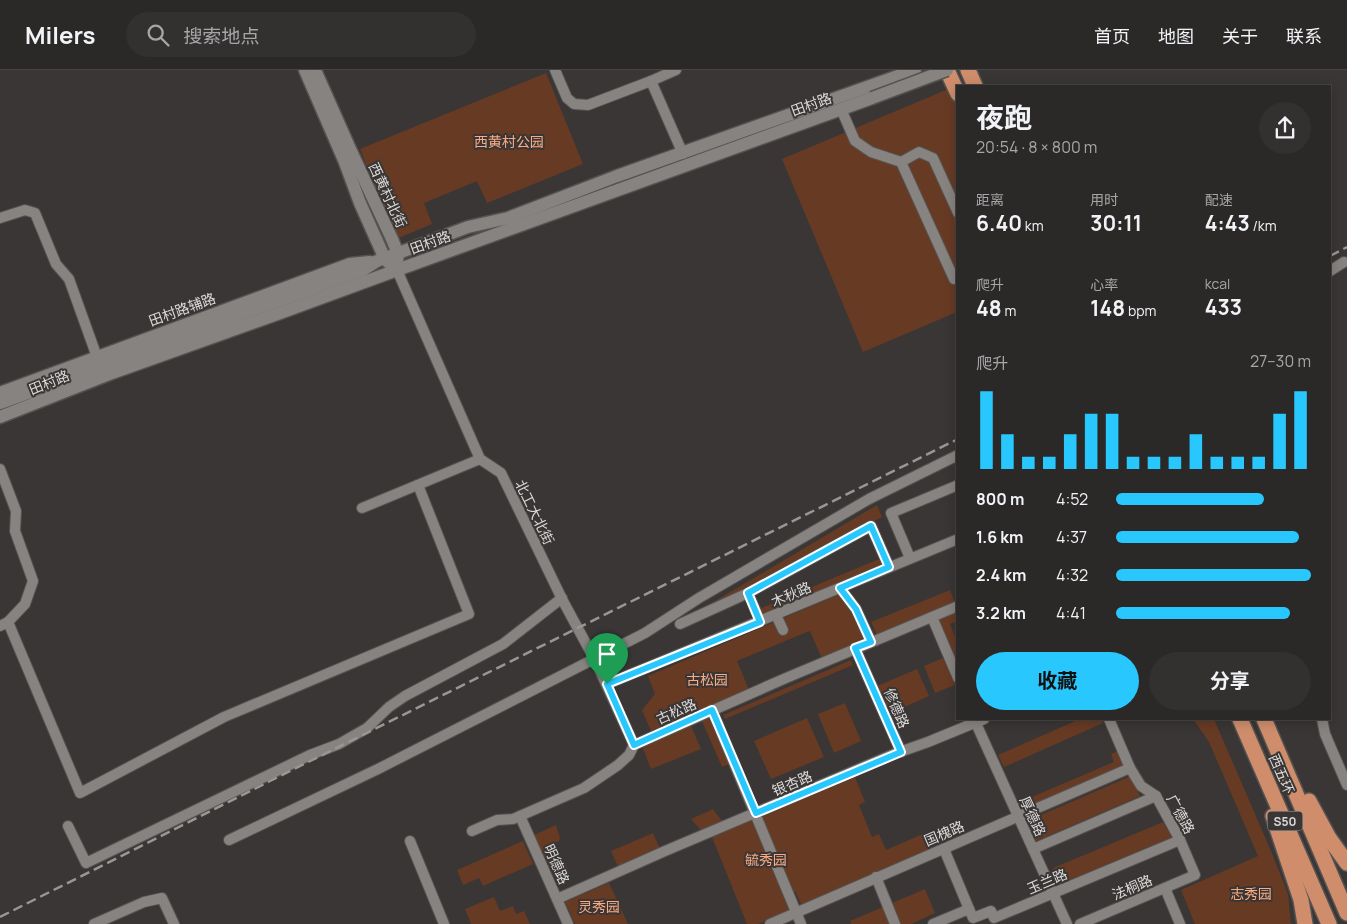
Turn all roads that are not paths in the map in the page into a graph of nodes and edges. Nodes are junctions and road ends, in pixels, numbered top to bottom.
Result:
1 (305, 70) edge
2 (315, 70) edge
3 (555, 70) edge
4 (676, 70) edge
5 (915, 70) edge
6 (947, 70) edge
7 (968, 70) edge
8 (651, 81) junction
9 (975, 85) edge
10 (956, 90) edge
11 (869, 93) junction
12 (841, 109) junction
13 (683, 154) junction
14 (901, 162) junction
15 (956, 209) edge
16 (0, 218) edge
17 (398, 254) junction
18 (381, 260) junction
19 (1344, 262) dead end
20 (397, 270) junction
21 (1331, 270) edge
22 (956, 279) edge
23 (97, 356) junction
24 (57, 377) junction
25 (0, 392) edge
26 (0, 403) edge
27 (0, 417) edge
28 (956, 456) edge
29 (480, 459) junction
30 (0, 469) edge
31 (418, 485) junction
32 (956, 485) edge
33 (362, 508) dead end
34 (956, 540) edge
35 (910, 558) junction
36 (889, 567) junction
37 (840, 588) junction
38 (748, 593) junction
39 (562, 598) junction
40 (956, 607) edge
41 (776, 615) junction
42 (932, 617) junction
43 (760, 622) junction
44 (4, 624) edge
45 (680, 624) dead end
46 (783, 630) dead end
47 (871, 642) junction
48 (855, 648) junction
49 (595, 660) junction
50 (956, 673) edge
51 (607, 684) junction
52 (712, 710) junction
53 (978, 720) edge
54 (1109, 720) edge
55 (1265, 720) edge
56 (1266, 720) edge
57 (1322, 720) edge
58 (1241, 721) edge
59 (634, 745) junction
60 (901, 752) junction
61 (1130, 768) junction
62 (1347, 785) edge
63 (1156, 796) junction
64 (756, 813) junction
65 (520, 816) junction
66 (1019, 816) junction
67 (68, 826) dead end
68 (472, 831) dead end
69 (228, 840) dead end
70 (1180, 840) junction
71 (410, 841) dead end
72 (944, 849) junction
73 (1034, 849) junction
74 (1347, 864) edge
75 (1195, 875) joint
76 (876, 877) junction
77 (1165, 888) junction
78 (1054, 893) junction
79 (557, 898) junction
80 (969, 909) junction
81 (797, 912) junction
82 (1347, 913) edge
83 (100, 923) edge
84 (174, 924) edge
85 (444, 924) edge
86 (568, 924) edge
87 (770, 924) edge
88 (802, 924) edge
89 (896, 924) edge
90 (933, 924) edge
91 (1067, 924) edge
92 (1080, 924) edge
93 (1180, 924) edge
94 (1305, 924) edge
95 (1330, 924) edge

1 - 18 main road, 西黄村北街
2 - 17 main road, 西黄村北街
3 - 8 street
4 - 8 street
5 - 11 main road
6 - 10 highway
6 - 11 main road, bridge
7 - 9 highway
8 - 13 street
11 - 12 main road, 田村路
11 - 13 main road, 田村路
12 - 14 street
12 - 20 main road, 田村路
13 - 17 main road, 田村路
14 - 15 street
14 - 22 street
16 - 23 street
17 - 18 main road, 田村路
17 - 20 main road, 西黄村北街
18 - 20 main road, 西黄村北街
18 - 23 main road, 田村路辅路
18 - 24 main road, 田村路
19 - 21 street
20 - 27 main road, 田村路
20 - 29 street
23 - 24 main road, 田村路辅路
24 - 25 main road, 田村路辅路
24 - 26 main road, 田村路
28 - 49 street
29 - 31 street
29 - 39 street, 北工大北街
30 - 44 street
31 - 33 street
31 - 44 street
32 - 35 street
34 - 35 street, 木秋路
35 - 36 street, 木秋路
36 - 37 street, 木秋路
36 - 38 street
37 - 41 street, 木秋路
37 - 47 street
38 - 43 street
38 - 45 street
39 - 49 street, 北工大北街
39 - 67 street
40 - 42 street, 古松路
41 - 43 street, 木秋路
41 - 46 street
42 - 47 street, 古松路
42 - 50 street
43 - 51 street, 木秋路
47 - 48 street, 古松路
48 - 52 street, 古松路
48 - 60 street, 修德路
49 - 51 street, 北工大北街
49 - 69 street
51 - 59 street, 北工大北街
52 - 59 street, 古松路
52 - 64 street
53 - 60 street, 银杏路
53 - 66 street, 厚德路
54 - 61 street, 广德路
55 - 82 highway, 西五环 / S50
56 - 74 highway
57 - 62 street
58 - 94 highway
58 - 95 highway, 西五环 / S50
59 - 65 street, 古松路
60 - 64 street, 银杏路
61 - 63 street, 广德路
61 - 66 street, 国槐路
63 - 70 street, 广德路
63 - 73 street
64 - 79 street, 银杏路
64 - 81 street
65 - 68 street, 古松路
65 - 79 street, 明德路
66 - 72 street, 国槐路
66 - 73 street, 厚德路
70 - 75 street, 广德路
70 - 78 street, 玉兰路
71 - 85 street
72 - 76 street, 国槐路
72 - 80 street
73 - 78 street, 厚德路
75 - 77 street, 法桐路
76 - 81 street, 国槐路
76 - 89 street
77 - 92 street, 法桐路
77 - 93 street
78 - 80 street, 玉兰路
78 - 91 street, 厚德路
79 - 86 street, 明德路
80 - 90 street
81 - 87 street, 国槐路
81 - 88 street
83 - 84 street

